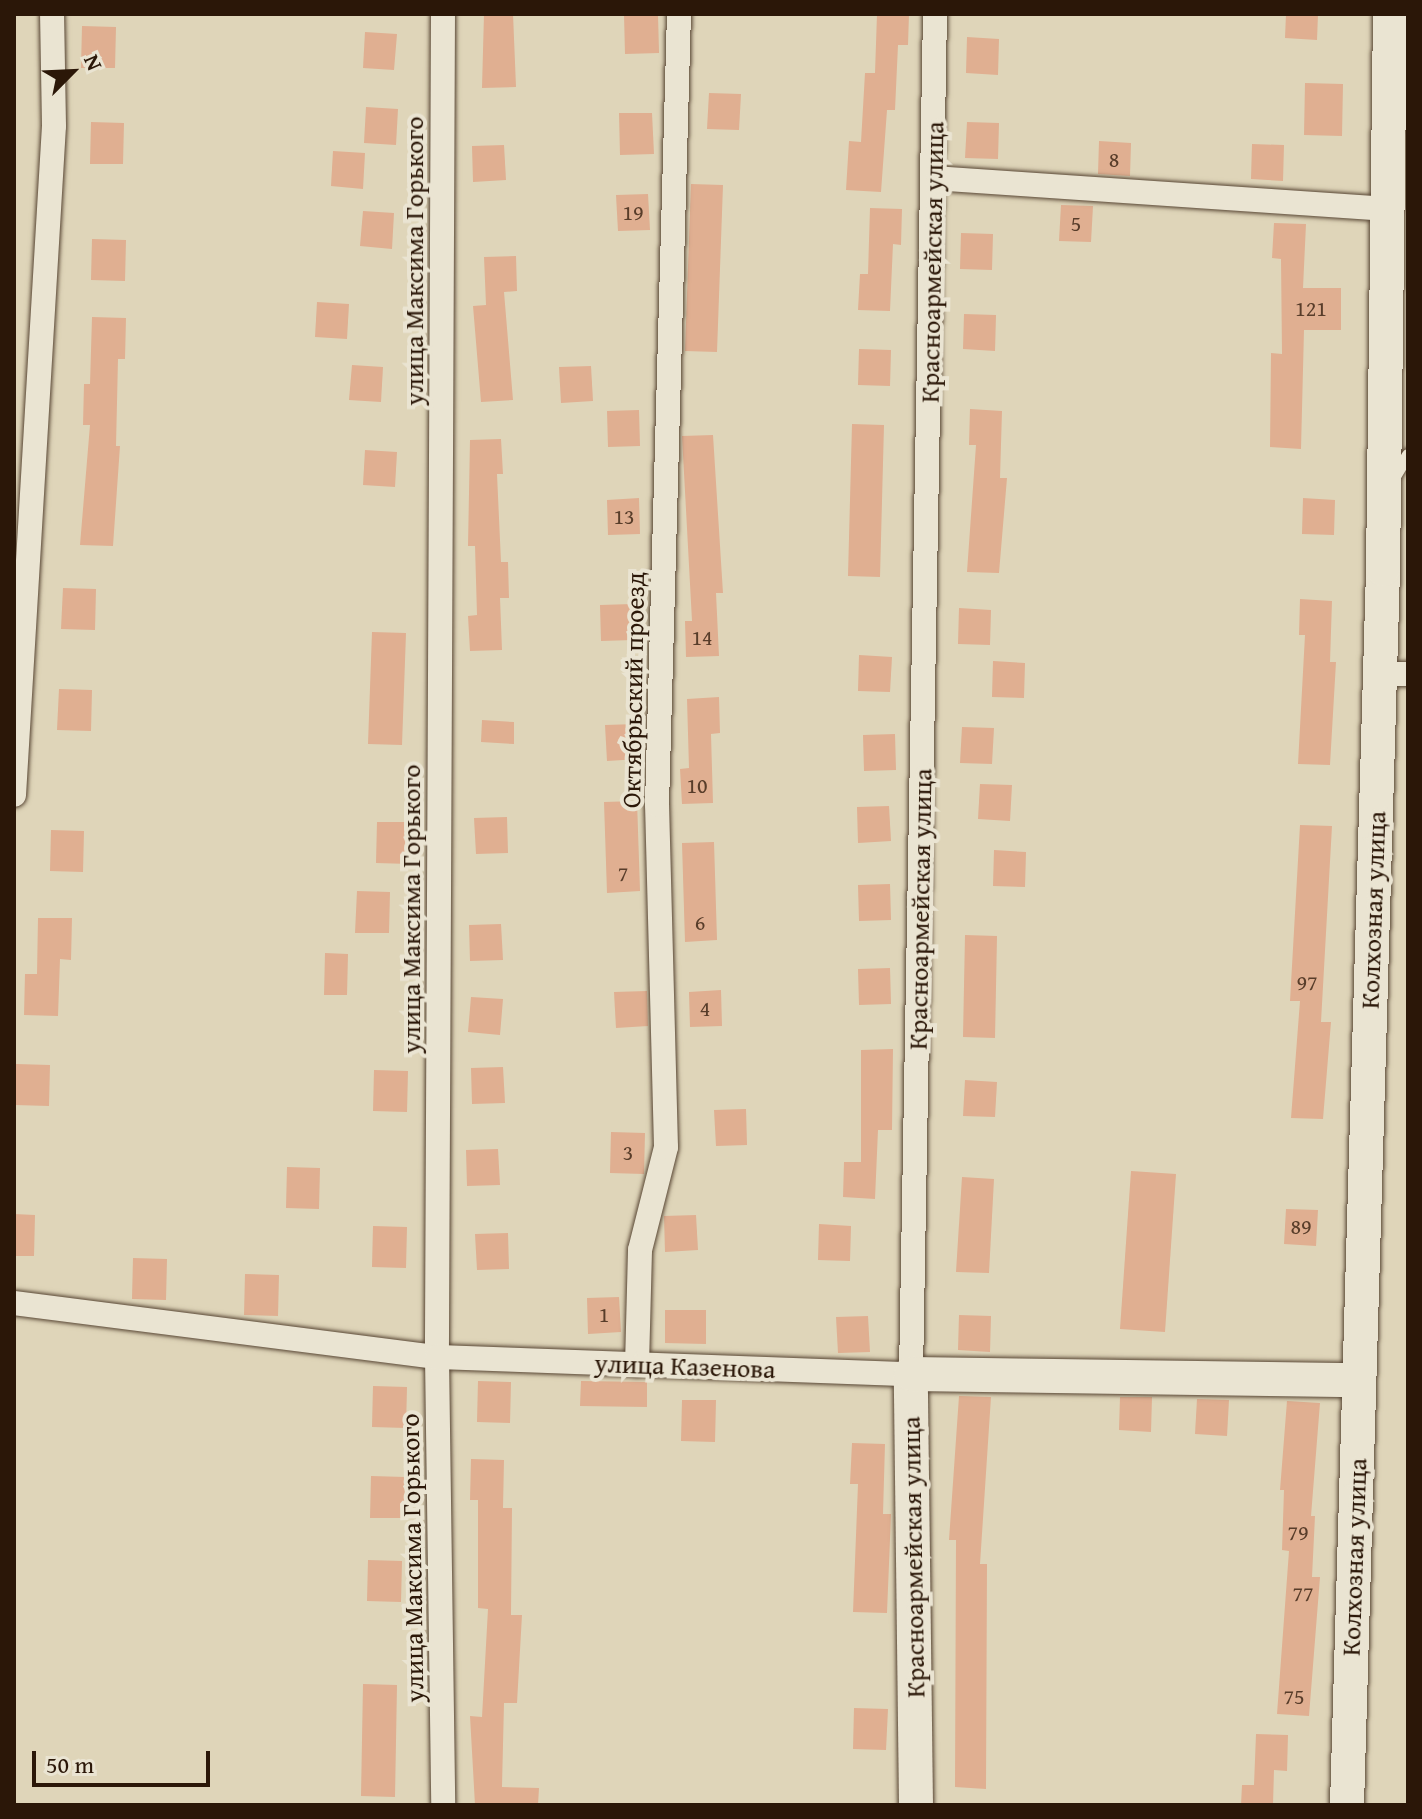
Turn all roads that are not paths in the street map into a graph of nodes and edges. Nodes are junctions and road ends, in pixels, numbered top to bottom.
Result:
1 (52, 14) edge
2 (443, 14) edge
3 (679, 14) edge
4 (935, 14) edge
5 (1390, 14) edge
6 (934, 178) junction
7 (1387, 209) junction
8 (1408, 455) edge
9 (1384, 493) junction
10 (1394, 674) edge
11 (14, 795) edge
12 (14, 1303) edge
13 (437, 1357) junction
14 (637, 1365) junction
15 (911, 1374) junction
16 (1359, 1380) junction
17 (443, 1805) edge
18 (916, 1805) edge
19 (1347, 1805) edge

1 - 11 street
2 - 13 street, улица Максима Горького
3 - 14 street, Октябрьский проезд
4 - 6 street, Красноармейская улица
5 - 7 street, Колхозная улица
6 - 7 street
6 - 15 street, Красноармейская улица
7 - 9 street, Колхозная улица
8 - 9 lane
9 - 10 street, Колхозная улица
10 - 16 street, Колхозная улица
12 - 13 street, улица Казенова
13 - 14 street, улица Казенова
13 - 17 street, улица Максима Горького
14 - 15 street, улица Казенова
15 - 16 street, улица Казенова
15 - 18 street, Красноармейская улица
16 - 19 street, Колхозная улица

